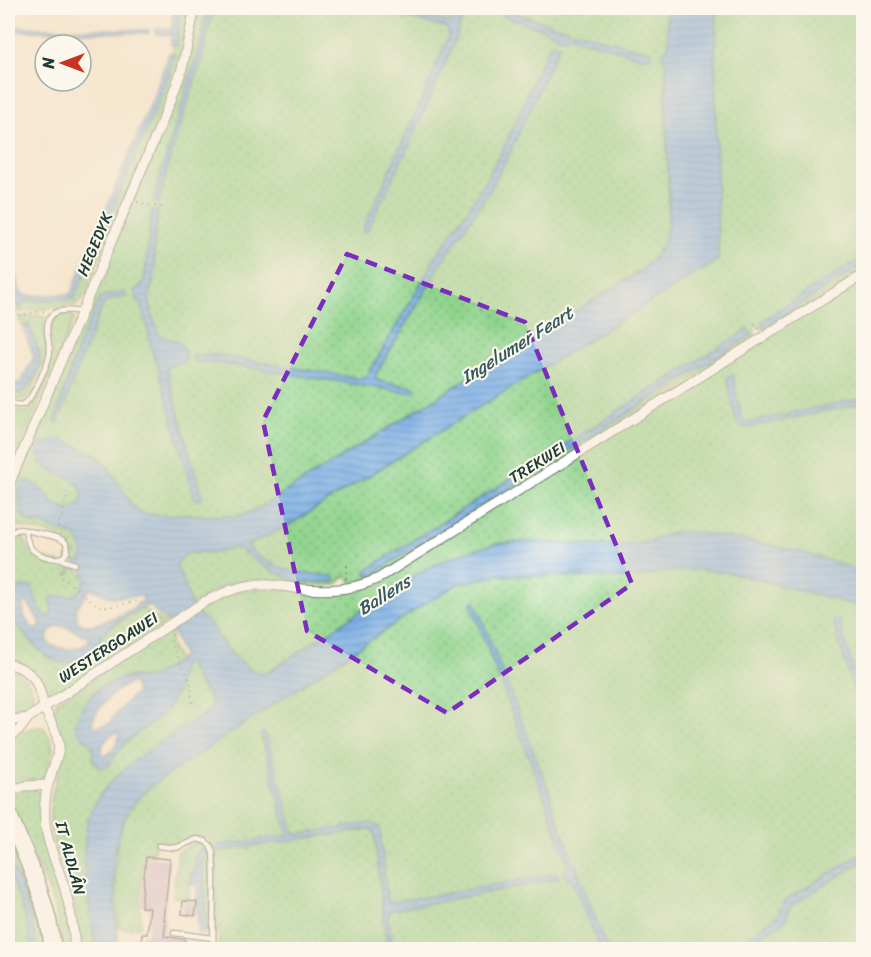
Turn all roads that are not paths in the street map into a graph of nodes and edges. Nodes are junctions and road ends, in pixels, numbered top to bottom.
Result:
1 (195, 8) edge
2 (864, 274) edge
3 (82, 312) junction
4 (8, 402) edge
5 (8, 487) edge
6 (24, 530) junction
7 (8, 536) edge
8 (60, 558) junction
9 (75, 564) dead end
10 (204, 603) joint
11 (8, 663) edge
12 (44, 707) junction
13 (28, 718) junction
14 (8, 724) edge
15 (8, 738) edge
16 (48, 785) junction
17 (8, 791) edge
18 (8, 813) edge
19 (159, 846) dead end
20 (174, 933) dead end
21 (213, 938) junction
22 (53, 950) edge
23 (75, 950) edge
24 (213, 950) edge

1 - 3 street, HEGEDYK
2 - 10 street, TREKWEI
3 - 4 lane
3 - 5 street, HEGEDYK
6 - 7 lane
6 - 8 lane
6 - 8 lane
8 - 9 lane
10 - 12 street, WESTERGOAWEI, bridge
11 - 12 street
12 - 13 street, WESTERGOAWEI
12 - 16 street, IT ALDLÂN
13 - 14 street, WESTERGOAWEI
13 - 15 street, WESTERGOAWEI
16 - 17 street
16 - 23 street, IT ALDLÂN
18 - 22 highway
19 - 21 lane
20 - 21 lane
21 - 24 lane

